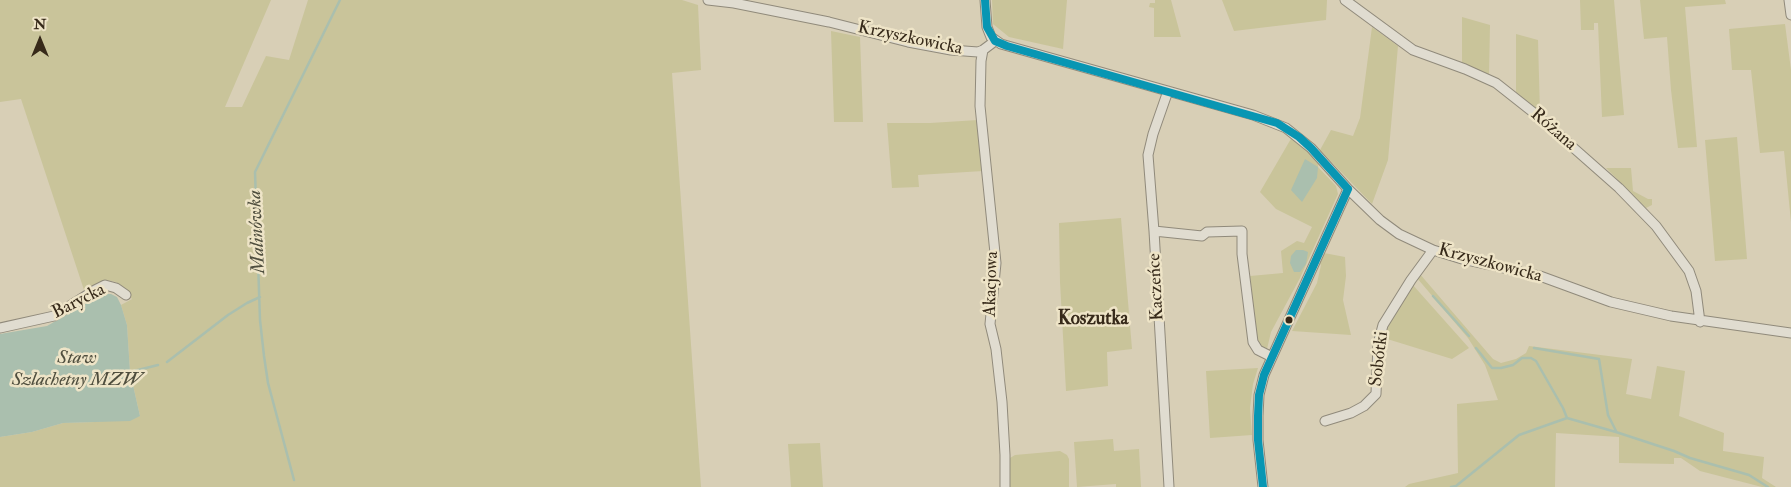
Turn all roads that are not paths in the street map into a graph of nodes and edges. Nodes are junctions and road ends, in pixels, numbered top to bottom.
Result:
1 (708, 0) edge
2 (985, 0) edge
3 (1345, 0) edge
4 (1789, 0) edge
5 (1791, 15) edge
6 (995, 41) junction
7 (983, 50) junction
8 (1168, 91) junction
9 (1348, 189) junction
10 (1154, 231) junction
11 (1433, 250) junction
12 (126, 295) dead end
13 (1700, 322) junction
14 (0, 328) edge
15 (1791, 334) edge
16 (1272, 358) junction
17 (1325, 420) dead end
18 (1005, 487) edge
19 (1169, 487) edge
20 (1262, 487) edge

1 - 7 street, Krzyszkowicka
2 - 6 street
3 - 13 street, Różana
4 - 5 street
6 - 7 street, Krzyszkowicka
6 - 8 street, Krzyszkowicka
7 - 18 street, Akacjowa
8 - 9 street, Krzyszkowicka
8 - 10 street, Kaczeńce
9 - 11 street, Krzyszkowicka
9 - 16 street
10 - 16 street
10 - 19 street, Kaczeńce
11 - 13 street, Krzyszkowicka
11 - 17 street, Sobótki
12 - 14 street, Barycka
13 - 15 street, Krzyszkowicka
16 - 20 street

